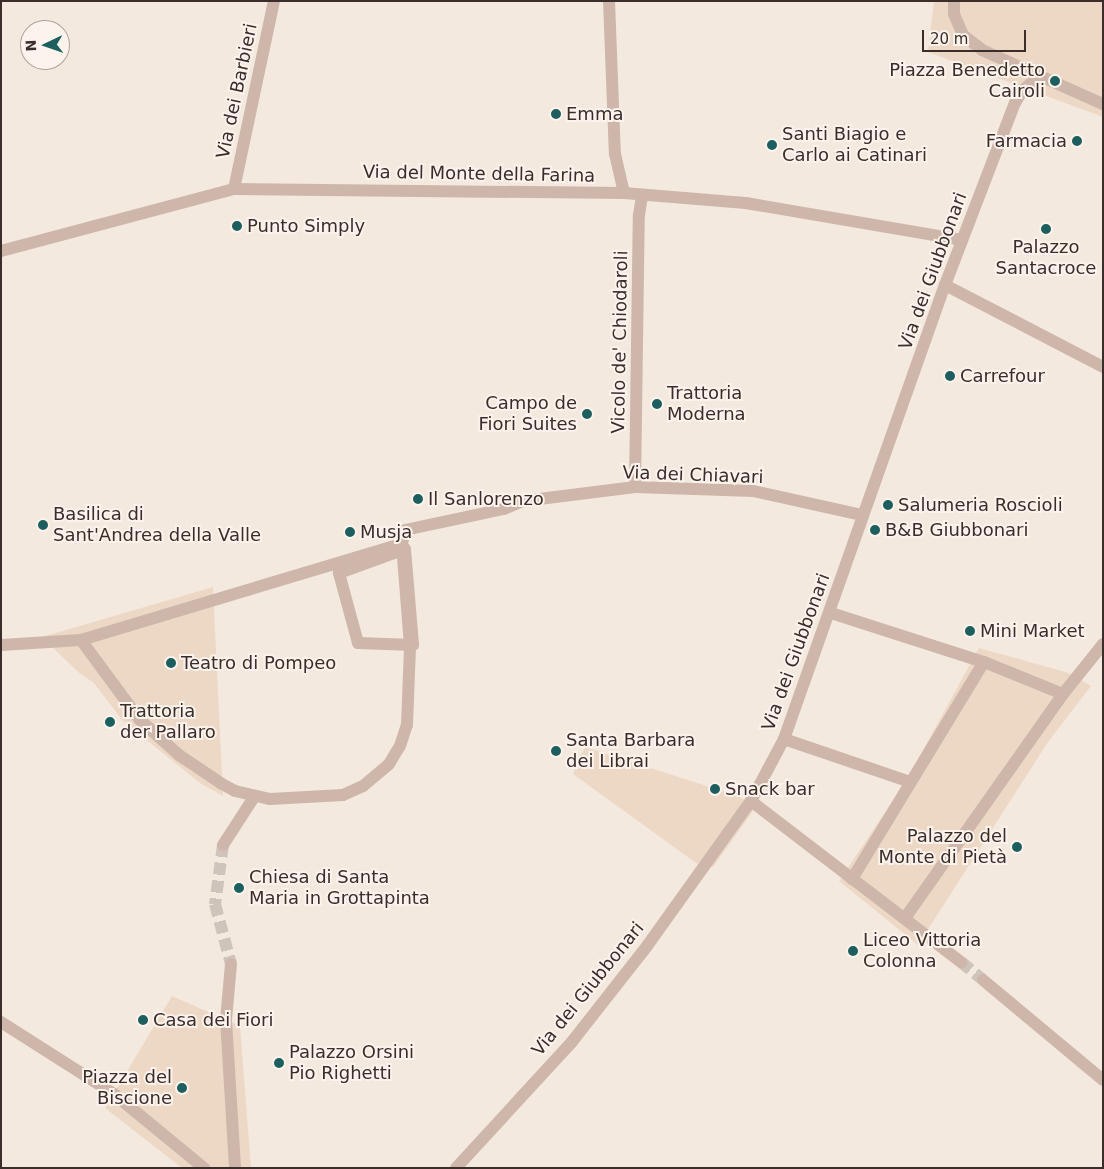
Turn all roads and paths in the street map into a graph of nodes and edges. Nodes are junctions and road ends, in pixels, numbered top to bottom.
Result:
1 (274, 1) edge
2 (609, 1) edge
3 (954, 1) edge
4 (1039, 76) junction
5 (1103, 104) edge
6 (234, 189) junction
7 (624, 193) junction
8 (642, 197) junction
9 (962, 240) junction
10 (1, 251) edge
11 (945, 286) junction
12 (1103, 367) edge
13 (634, 487) junction
14 (862, 515) junction
15 (402, 547) junction
16 (831, 613) junction
17 (81, 640) junction
18 (1103, 644) edge
19 (1, 645) edge
20 (410, 646) junction
21 (984, 662) junction
22 (1062, 694) junction
23 (784, 739) junction
24 (910, 782) junction
25 (254, 797) junction
26 (751, 801) junction
27 (223, 845) tunnel mouth
28 (852, 878) junction
29 (905, 918) junction
30 (961, 962) tunnel mouth
31 (231, 964) tunnel mouth
32 (983, 980) tunnel mouth
33 (5, 1025) edge
34 (1103, 1080) edge
35 (204, 1168) edge
36 (235, 1168) edge
37 (456, 1168) edge

1 - 6 street, Via dei Barbieri
2 - 7 street
3 - 4 street
4 - 5 street
4 - 9 street, Via dei Giubbonari
6 - 7 street, Via del Monte della Farina
6 - 10 street, Via del Monte della Farina
7 - 8 street, Via del Monte della Farina
8 - 9 street, Via del Monte della Farina
8 - 13 street, Vicolo de' Chiodaroli
9 - 11 street, Via dei Giubbonari
11 - 12 street
11 - 14 street, Via dei Giubbonari
13 - 14 street, Via dei Chiavari
13 - 15 street, Via dei Chiavari
14 - 16 street, Via dei Giubbonari
15 - 17 street
15 - 20 street
15 - 20 street
16 - 21 street
16 - 23 street, Via dei Giubbonari
17 - 19 street
17 - 25 street
18 - 22 street
20 - 25 street
21 - 22 street
21 - 24 street
22 - 29 street
23 - 24 street
23 - 26 street, Via dei Giubbonari
24 - 28 street
25 - 27 street
26 - 28 street
26 - 37 street, Via dei Giubbonari
28 - 29 street
29 - 30 street
31 - 36 street
32 - 34 street
33 - 35 street

